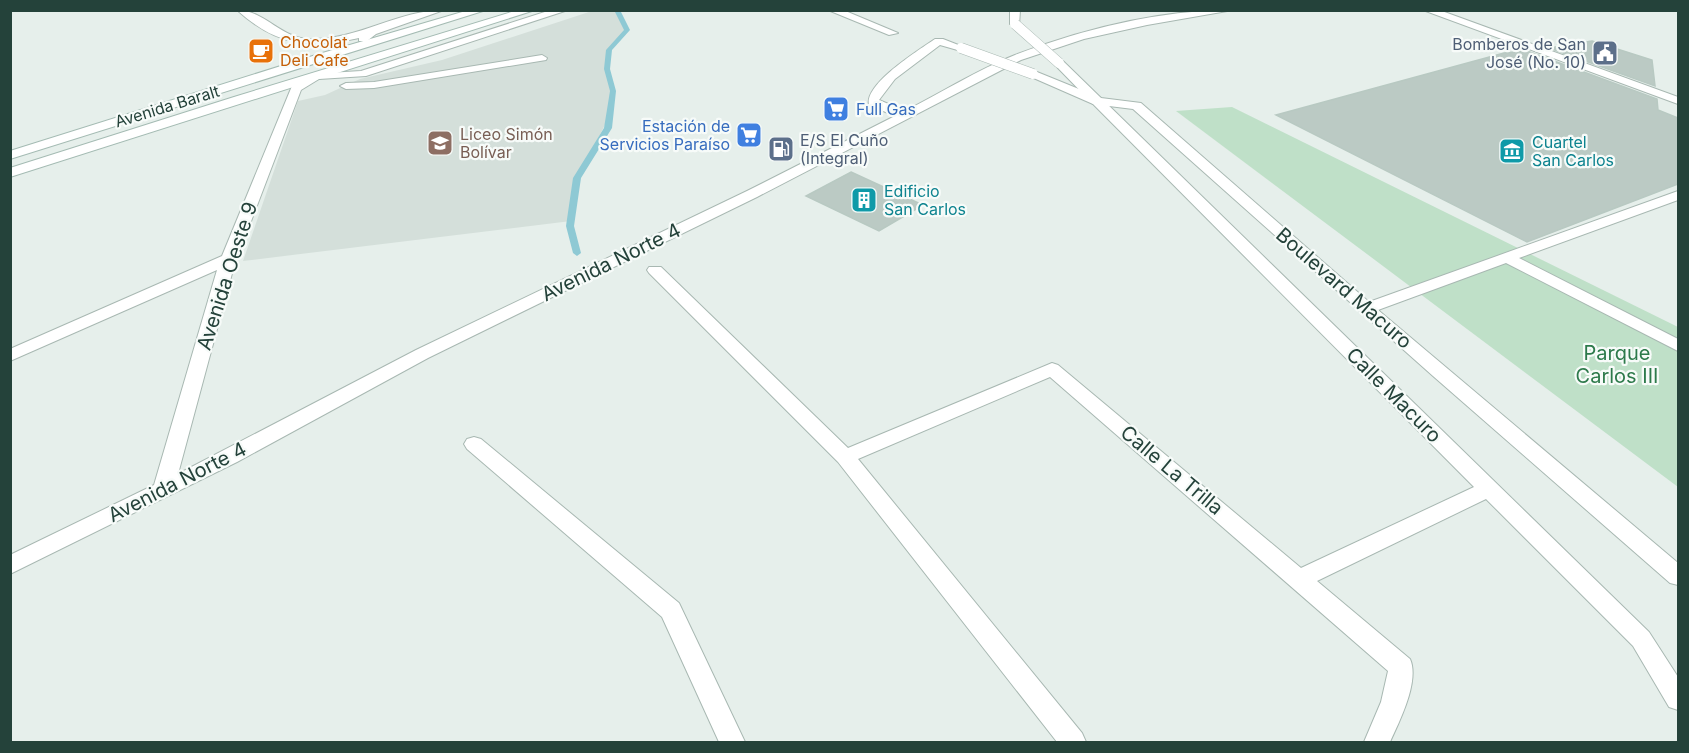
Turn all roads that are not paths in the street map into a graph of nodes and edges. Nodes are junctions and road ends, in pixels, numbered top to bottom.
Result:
1 (242, 10) edge
2 (530, 10) edge
3 (563, 10) edge
4 (833, 10) edge
5 (1015, 10) edge
6 (1228, 10) edge
7 (1428, 10) edge
8 (433, 11) edge
9 (477, 12) edge
10 (372, 32) junction
11 (478, 33) junction
12 (893, 33) dead end
13 (323, 56) junction
14 (542, 58) dead end
15 (316, 76) junction
16 (296, 88) junction
17 (1097, 101) junction
18 (1678, 101) edge
19 (907, 116) junction
20 (10, 155) edge
21 (10, 172) edge
22 (1678, 195) edge
23 (1506, 257) junction
24 (228, 259) junction
25 (655, 270) dead end
26 (1367, 308) junction
27 (1678, 346) edge
28 (10, 356) edge
29 (474, 444) dead end
30 (845, 457) junction
31 (1489, 489) junction
32 (163, 490) junction
33 (10, 565) edge
34 (1678, 576) edge
35 (1300, 579) junction
36 (1678, 699) edge
37 (732, 742) edge
38 (1073, 742) edge
39 (1377, 742) edge

1 - 10 street
2 - 11 street, Avenida Baralt
3 - 11 street, Avenida Baralt
4 - 12 street
5 - 17 street, bridge
6 - 19 street, Avenida Norte 4
7 - 18 street
8 - 10 street, Avenida Baralt
9 - 13 street, Avenida Baralt
10 - 13 street, Avenida Baralt
11 - 15 street, Avenida Baralt
13 - 20 street, Avenida Baralt
14 - 16 street
15 - 16 street
15 - 21 street, Avenida Baralt
16 - 24 street, Avenida Oeste 9
17 - 19 street, bridge
17 - 26 street, Boulevard Macuro
17 - 31 street, Calle Macuro
19 - 32 street, Avenida Norte 4
22 - 23 street
23 - 26 street
23 - 27 street
24 - 28 street
24 - 32 street, Avenida Oeste 9
25 - 30 street
26 - 34 street, Boulevard Macuro
29 - 37 street
30 - 35 street, Calle La Trilla
30 - 38 street
31 - 35 street
31 - 36 street, Calle Macuro
32 - 33 street, Avenida Norte 4
35 - 39 street, Calle La Trilla

